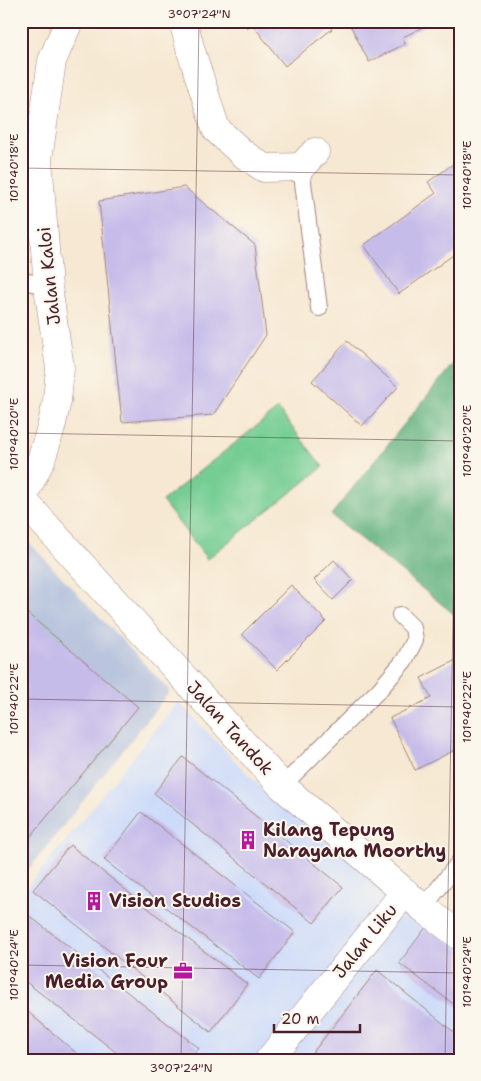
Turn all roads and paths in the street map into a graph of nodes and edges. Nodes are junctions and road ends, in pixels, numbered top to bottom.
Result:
1 (69, 21) edge
2 (183, 21) edge
3 (308, 159) joint
4 (21, 280) edge
5 (48, 286) junction
6 (319, 308) dead end
7 (22, 498) edge
8 (400, 614) dead end
9 (282, 786) junction
10 (460, 861) edge
11 (414, 900) junction
12 (460, 936) edge
13 (268, 1060) edge

1 - 5 street, Jalan Kaloi
2 - 3 street
3 - 6 lane
4 - 5 lane
5 - 7 street, Jalan Kaloi
7 - 9 street, Jalan Tandok
8 - 9 lane
9 - 11 street, Jalan Tandok
10 - 11 lane
11 - 12 street, Jalan Tandok
11 - 13 street, Jalan Liku

